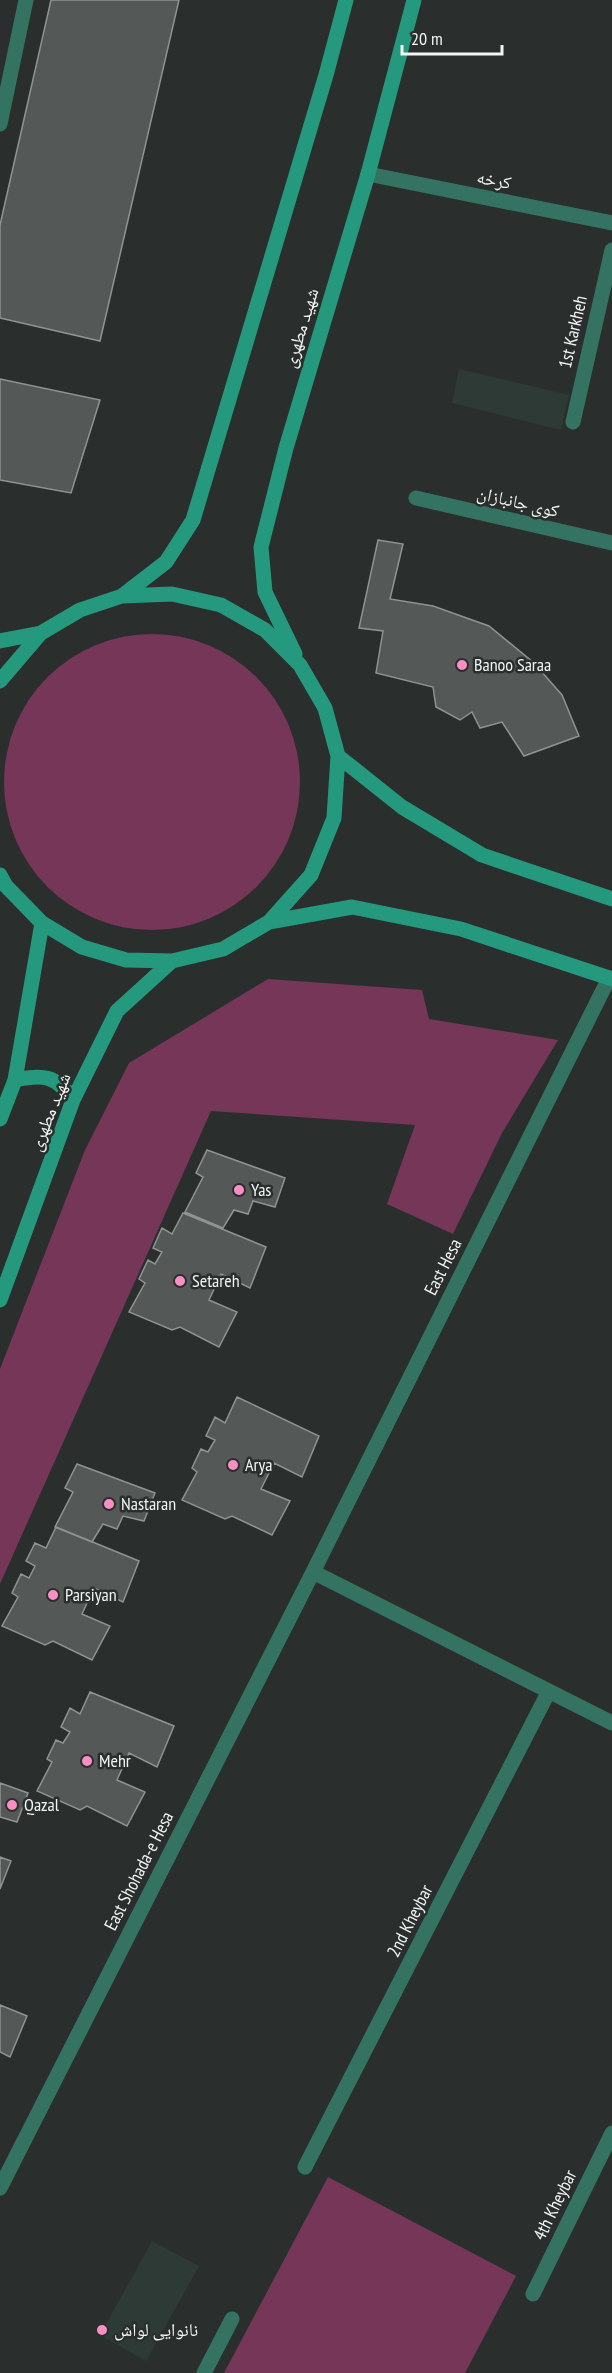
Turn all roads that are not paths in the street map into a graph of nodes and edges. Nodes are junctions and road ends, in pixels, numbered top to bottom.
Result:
1 (26, 0) edge
2 (346, 0) edge
3 (414, 0) edge
4 (0, 124) edge
5 (368, 174) junction
6 (612, 223) edge
7 (612, 250) edge
8 (573, 422) dead end
9 (416, 498) dead end
10 (612, 543) edge
11 (122, 596) junction
12 (41, 633) junction
13 (0, 641) edge
14 (300, 665) junction
15 (0, 681) edge
16 (338, 756) junction
17 (0, 875) edge
18 (611, 899) edge
19 (269, 922) junction
20 (42, 923) junction
21 (172, 961) junction
22 (611, 980) edge
23 (15, 1080) junction
24 (73, 1100) junction
25 (0, 1119) edge
26 (0, 1300) edge
27 (313, 1572) junction
28 (548, 1693) junction
29 (612, 1723) edge
30 (612, 2133) edge
31 (305, 2167) dead end
32 (0, 2188) edge
33 (533, 2294) dead end
34 (232, 2319) dead end
35 (204, 2373) edge

1 - 4 street
2 - 11 main road
3 - 5 main road, شهید مطهری
5 - 6 street, کرخه
5 - 14 main road, شهید مطهری
7 - 8 street, 1st Karkheh
9 - 10 street, کوی جانبازان
11 - 12 main road
11 - 14 main road
12 - 13 main road
12 - 15 main road
14 - 16 main road
16 - 18 main road
16 - 19 main road
17 - 20 main road
19 - 21 main road
19 - 22 main road
20 - 21 main road
20 - 23 main road
21 - 24 main road, شهید مطهری
22 - 27 street, East Hesa
23 - 24 main road
23 - 25 main road
24 - 26 main road, شهید مطهری
27 - 28 street
27 - 32 street, East Shohada-e Hesa
28 - 29 street
28 - 31 street, 2nd Kheybar
30 - 33 street, 4th Kheybar
34 - 35 street

